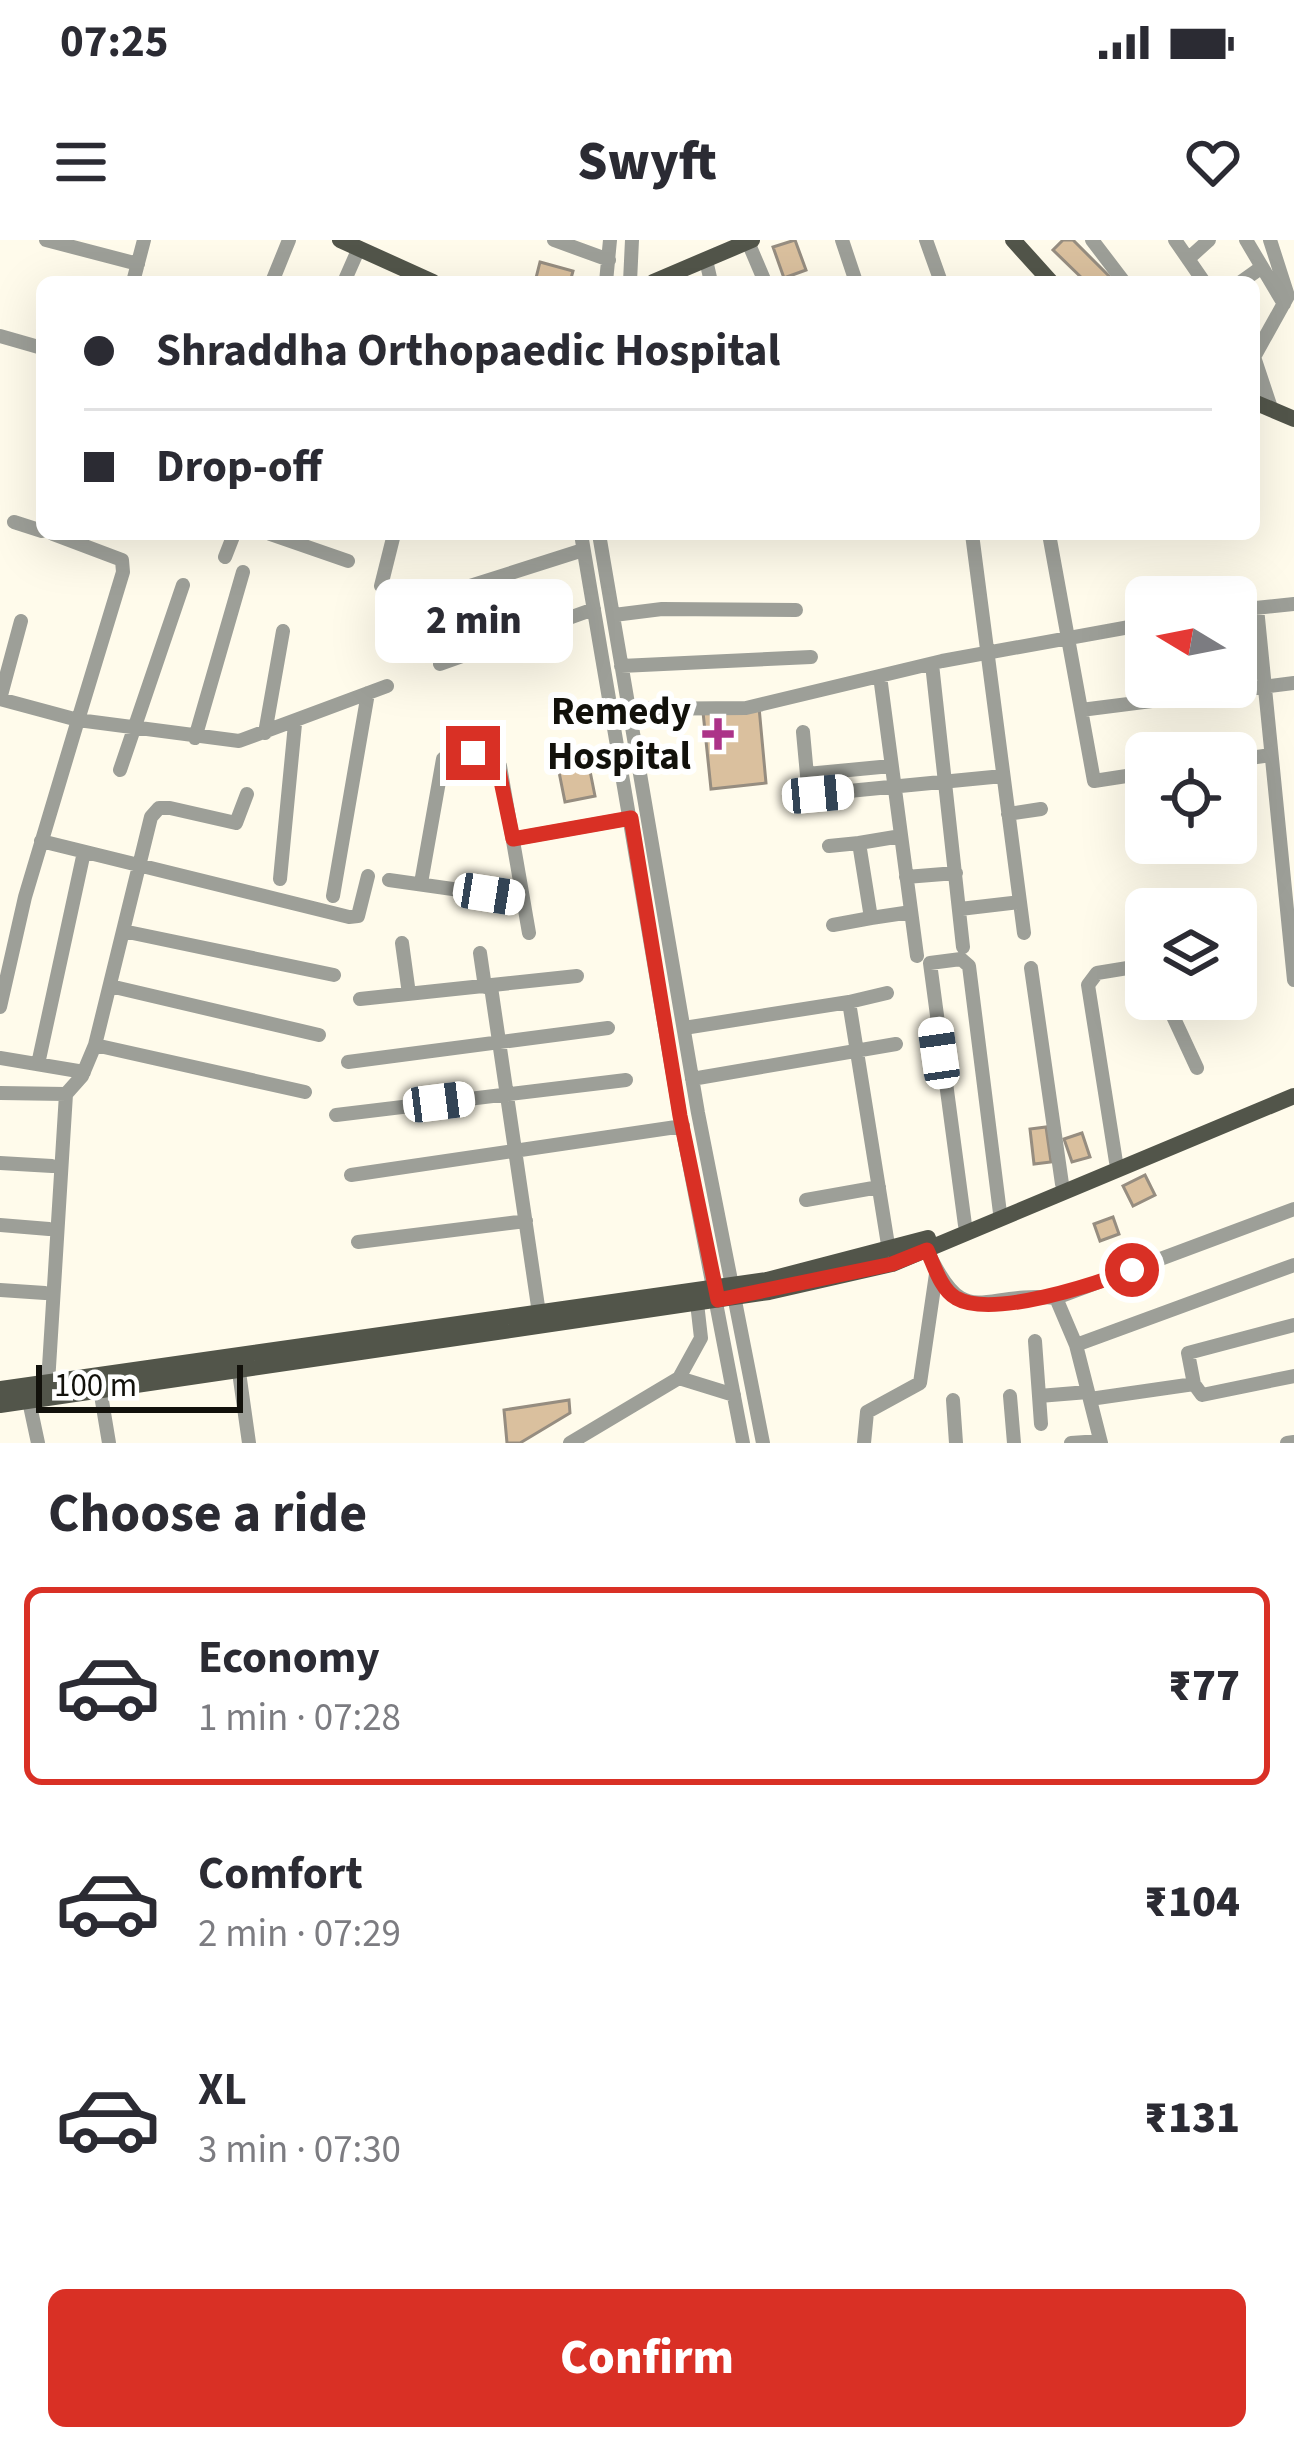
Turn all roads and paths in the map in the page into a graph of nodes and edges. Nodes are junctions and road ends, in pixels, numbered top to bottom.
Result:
1 (46, 240) edge
2 (144, 240) edge
3 (290, 240) edge
4 (340, 240) edge
5 (554, 240) edge
6 (610, 240) edge
7 (632, 240) edge
8 (842, 240) edge
9 (926, 240) edge
10 (1012, 240) edge
11 (1092, 240) edge
12 (1175, 240) edge
13 (1209, 240) edge
14 (1246, 240) edge
15 (1270, 240) edge
16 (750, 241) edge
17 (358, 248) junction
18 (1188, 259) junction
19 (609, 260) junction
20 (706, 260) junction
21 (138, 264) junction
22 (1262, 267) junction
23 (135, 276) edge
24 (275, 276) edge
25 (346, 276) edge
26 (407, 276) edge
27 (608, 276) edge
28 (630, 276) edge
29 (667, 276) edge
30 (710, 276) edge
31 (763, 276) edge
32 (854, 276) edge
33 (938, 276) edge
34 (1045, 276) edge
35 (1119, 276) edge
36 (1200, 276) edge
37 (1249, 276) edge
38 (1284, 311) edge
39 (0, 336) edge
40 (36, 346) edge
41 (1260, 348) edge
42 (1260, 369) edge
43 (1279, 409) edge
44 (14, 522) dead end
45 (36, 529) edge
46 (77, 540) edge
47 (232, 540) edge
48 (285, 540) edge
49 (314, 540) edge
50 (392, 540) edge
51 (600, 540) edge
52 (973, 540) edge
53 (1050, 540) edge
54 (582, 542) edge
55 (310, 550) junction
56 (225, 557) dead end
57 (348, 561) dead end
58 (243, 572) dead end
59 (183, 585) dead end
60 (381, 586) dead end
61 (429, 599) dead end
62 (1294, 604) edge
63 (594, 608) junction
64 (1257, 608) joint
65 (796, 610) dead end
66 (614, 615) junction
67 (21, 621) dead end
68 (1125, 628) edge
69 (283, 631) dead end
70 (1064, 639) junction
71 (987, 653) junction
72 (811, 657) dead end
73 (440, 664) dead end
74 (932, 664) junction
75 (621, 666) junction
76 (880, 676) junction
77 (1294, 683) edge
78 (387, 686) dead end
79 (1264, 686) junction
80 (368, 693) junction
81 (0, 699) edge
82 (631, 708) junction
83 (1081, 710) junction
84 (613, 711) junction
85 (78, 720) junction
86 (295, 724) junction
87 (136, 728) junction
88 (803, 732) dead end
89 (265, 733) junction
90 (195, 738) junction
91 (1271, 755) junction
92 (1257, 757) edge
93 (891, 766) junction
94 (121, 770) dead end
95 (807, 775) junction
96 (1003, 776) junction
97 (1125, 776) edge
98 (946, 783) junction
99 (1294, 783) edge
100 (1274, 785) junction
101 (894, 788) junction
102 (247, 794) dead end
103 (1041, 808) dead end
104 (1008, 814) junction
105 (631, 818) junction
106 (901, 836) junction
107 (513, 839) junction
108 (41, 841) junction
109 (859, 843) junction
110 (829, 846) dead end
111 (84, 853) junction
112 (139, 867) junction
113 (956, 873) junction
114 (368, 876) dead end
115 (907, 877) junction
116 (280, 879) dead end
117 (389, 880) dead end
118 (421, 884) junction
119 (333, 896) dead end
120 (523, 899) junction
121 (1019, 902) junction
122 (960, 909) junction
123 (911, 912) junction
124 (871, 918) junction
125 (832, 926) dead end
126 (123, 931) junction
127 (529, 933) dead end
128 (1024, 933) dead end
129 (402, 943) dead end
130 (963, 947) dead end
131 (480, 953) dead end
132 (917, 956) dead end
133 (1031, 968) dead end
134 (1125, 969) edge
135 (334, 975) dead end
136 (578, 976) dead end
137 (1294, 980) edge
138 (110, 986) junction
139 (488, 987) junction
140 (887, 993) dead end
141 (409, 994) junction
142 (361, 999) dead end
143 (849, 1002) junction
144 (0, 1007) edge
145 (1175, 1020) edge
146 (608, 1028) dead end
147 (684, 1028) junction
148 (319, 1035) dead end
149 (500, 1043) junction
150 (896, 1044) dead end
151 (95, 1045) junction
152 (857, 1052) junction
153 (0, 1058) edge
154 (348, 1062) dead end
155 (38, 1064) junction
156 (1197, 1068) dead end
157 (84, 1072) junction
158 (692, 1079) junction
159 (626, 1080) dead end
160 (0, 1093) edge
161 (305, 1093) dead end
162 (1294, 1093) edge
163 (66, 1094) junction
164 (507, 1094) junction
165 (336, 1115) dead end
166 (682, 1126) junction
167 (515, 1151) junction
168 (1116, 1162) junction
169 (0, 1163) edge
170 (52, 1166) dead end
171 (351, 1175) dead end
172 (1062, 1184) junction
173 (879, 1187) junction
174 (806, 1200) dead end
175 (1294, 1209) edge
176 (1000, 1214) junction
177 (526, 1221) junction
178 (0, 1225) edge
179 (964, 1225) junction
180 (49, 1229) dead end
181 (358, 1242) dead end
182 (924, 1245) junction
183 (889, 1251) junction
184 (1294, 1265) edge
185 (936, 1270) junction
186 (0, 1290) edge
187 (725, 1292) junction
188 (45, 1293) dead end
189 (1056, 1298) junction
190 (697, 1303) junction
191 (540, 1320) junction
192 (1294, 1325) edge
193 (1035, 1341) dead end
194 (1076, 1345) junction
195 (237, 1363) junction
196 (1294, 1376) edge
197 (679, 1378) junction
198 (48, 1383) junction
199 (1194, 1384) junction
200 (100, 1389) junction
201 (0, 1390) edge
202 (734, 1395) junction
203 (1089, 1395) junction
204 (1010, 1396) dead end
205 (1040, 1396) junction
206 (29, 1400) junction
207 (953, 1400) dead end
208 (0, 1405) edge
209 (1041, 1424) dead end
210 (1101, 1442) edge
211 (38, 1443) edge
212 (109, 1443) edge
213 (250, 1443) edge
214 (570, 1443) edge
215 (743, 1443) edge
216 (763, 1443) edge
217 (864, 1443) edge
218 (956, 1443) edge
219 (1014, 1443) edge
220 (1071, 1443) edge

1 - 21 street
2 - 21 street
3 - 24 street
4 - 17 main road
5 - 19 street
6 - 19 street
7 - 28 street
8 - 32 street
9 - 33 street
10 - 34 main road
11 - 35 street
12 - 18 street
13 - 18 street
14 - 22 street
15 - 38 street
16 - 20 main road
16 - 31 street
17 - 25 street
17 - 26 main road
18 - 36 street
19 - 27 street
20 - 29 main road
20 - 30 street
21 - 23 street
22 - 37 street
22 - 38 street
38 - 41 street
39 - 40 street
42 - 43 street
44 - 45 street
46 - 85 street
47 - 56 street
48 - 55 street
49 - 55 street
50 - 60 street
51 - 66 street
52 - 71 street
53 - 70 street
54 - 61 street
54 - 63 street
55 - 57 street
58 - 90 street
59 - 87 street
62 - 64 street
63 - 73 street
63 - 84 street
64 - 79 street
65 - 66 street
66 - 75 street
67 - 81 street
68 - 70 street
69 - 89 street
70 - 71 street
70 - 83 street
71 - 74 street
71 - 96 street
72 - 75 street
74 - 76 street
74 - 98 street
75 - 82 street
76 - 82 street
76 - 93 street
77 - 79 street
78 - 80 street
79 - 83 street
79 - 91 street
80 - 86 street
80 - 119 street
81 - 85 street
82 - 84 street
82 - 147 street
83 - 97 street
84 - 105 street
85 - 87 street
85 - 108 street
86 - 89 street
86 - 116 street
87 - 90 street
87 - 94 street
88 - 95 street
89 - 90 street
91 - 92 street
91 - 100 street
93 - 95 street
93 - 101 street
95 - 101 street
96 - 98 street
96 - 104 street
98 - 101 street
98 - 113 street
99 - 100 street
100 - 137 street
101 - 106 street
102 - 112 street
103 - 104 street
104 - 121 street
105 - 107 street
105 - 166 street
106 - 109 street
106 - 115 street
107 - 118 street
107 - 120 street
108 - 111 street
108 - 144 street
109 - 110 street
109 - 124 street
111 - 112 street
111 - 155 street
112 - 114 street
112 - 126 street
113 - 115 street
113 - 122 street
115 - 123 street
117 - 118 street
118 - 120 street
120 - 127 street
121 - 122 street
121 - 128 street
122 - 130 street
123 - 124 street
123 - 132 street
124 - 125 street
126 - 135 street
126 - 138 street
129 - 141 street
131 - 139 street
133 - 172 street
134 - 168 street
136 - 139 street
138 - 148 street
138 - 151 street
139 - 141 street
139 - 149 street
140 - 143 street
141 - 142 street
143 - 147 street
143 - 152 street
145 - 156 street
146 - 149 street
147 - 158 street
149 - 154 street
149 - 164 street
150 - 152 street
151 - 157 street
151 - 161 street
152 - 158 street
152 - 173 street
153 - 155 street
155 - 157 street
157 - 163 street
158 - 187 street
159 - 164 street
160 - 163 street
162 - 168 main road
162 - 182 main road
163 - 198 street
164 - 165 street
164 - 167 street
166 - 167 street
166 - 187 street
167 - 171 street
167 - 177 street
168 - 172 main road
169 - 170 street
172 - 176 main road
173 - 174 street
173 - 183 street
175 - 189 street
176 - 179 main road
176 - 179 street
177 - 181 street
177 - 191 street
178 - 180 street
179 - 182 main road
182 - 183 main road
182 - 185 street
182 - 187 main road
183 - 187 main road
184 - 194 street
185 - 189 street
185 - 217 street
186 - 188 street
187 - 190 main road
187 - 191 main road
187 - 202 street
187 - 216 street
189 - 194 street
190 - 191 main road
190 - 197 street
191 - 195 main road
192 - 199 street
193 - 205 street
194 - 203 street
195 - 198 main road
195 - 200 main road
195 - 213 street
196 - 199 street
197 - 202 street
197 - 214 street
198 - 201 main road
199 - 203 street
200 - 206 main road
200 - 212 street
202 - 215 street
203 - 205 street
203 - 210 street
204 - 219 street
205 - 209 street
206 - 208 main road
206 - 211 street
207 - 218 street
210 - 220 street

